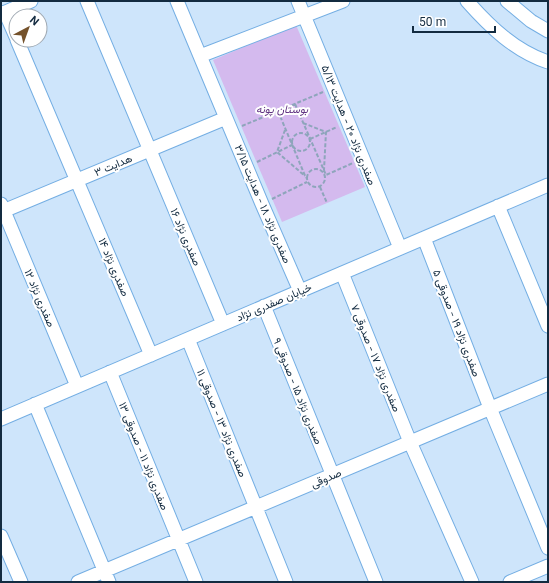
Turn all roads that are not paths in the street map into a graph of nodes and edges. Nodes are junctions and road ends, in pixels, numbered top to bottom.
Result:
1 (31, 1) edge
2 (87, 1) edge
3 (177, 1) edge
4 (298, 1) edge
5 (343, 1) edge
6 (467, 1) edge
7 (507, 1) edge
8 (3, 13) edge
9 (304, 17) junction
10 (531, 21) junction
11 (8, 22) edge
12 (548, 22) edge
13 (548, 31) edge
14 (21, 48) edge
15 (200, 56) junction
16 (548, 62) edge
17 (226, 118) junction
18 (150, 149) junction
19 (78, 179) junction
20 (548, 185) edge
21 (498, 206) junction
22 (2, 209) edge
23 (424, 238) junction
24 (400, 248) junction
25 (342, 273) junction
26 (300, 291) junction
27 (264, 306) junction
28 (223, 324) junction
29 (548, 326) edge
30 (188, 339) junction
31 (151, 355) junction
32 (110, 372) junction
33 (548, 384) edge
34 (77, 386) junction
35 (35, 404) junction
36 (490, 408) junction
37 (1, 419) edge
38 (410, 442) junction
39 (333, 475) junction
40 (255, 508) junction
41 (1, 536) edge
42 (177, 541) junction
43 (548, 548) edge
44 (548, 566) edge
45 (107, 577) edge
46 (526, 579) edge
47 (21, 582) edge
48 (78, 582) edge
49 (95, 582) edge
50 (196, 582) edge
51 (286, 582) edge
52 (376, 582) edge
53 (472, 582) edge
54 (510, 582) edge

1 - 8 street
2 - 18 street, صفدری نژاد ۱۶
3 - 15 street, صفدری نژاد ۱۸ - هدایت ۳/۱۵
4 - 9 street, صفدری نژاد ۲۰ - هدایت ۵/۱۳
5 - 9 street
6 - 16 street
7 - 10 street
8 - 11 street
9 - 15 street
9 - 24 street, صفدری نژاد ۲۰ - هدایت ۵/۱۳
10 - 12 street
10 - 13 street
14 - 19 street, صفدری نژاد ۱۴
15 - 17 street, صفدری نژاد ۱۸ - هدایت ۳/۱۵
17 - 18 street, هدایت ۳
17 - 26 street, صفدری نژاد ۱۸ - هدایت ۳/۱۵
18 - 19 street, هدایت ۳
18 - 28 street, صفدری نژاد ۱۶
19 - 22 street, هدایت ۳
19 - 31 street, صفدری نژاد ۱۴
20 - 21 street, خیابان صفدری نژاد
21 - 23 street, خیابان صفدری نژاد
21 - 29 street
22 - 34 street, صفدری نژاد ۱۲
23 - 24 street, خیابان صفدری نژاد
23 - 36 street, صفدری نژاد ۱۹ - صدوقی ۵
24 - 25 street, خیابان صفدری نژاد
25 - 26 street, خیابان صفدری نژاد
25 - 38 street, صفدری نژاد ۱۷ - صدوقی ۷
26 - 27 street, خیابان صفدری نژاد
27 - 28 street, خیابان صفدری نژاد
27 - 39 street, صفدری نژاد ۱۵ - صدوقی ۹
28 - 30 street, خیابان صفدری نژاد
30 - 31 street, خیابان صفدری نژاد
30 - 40 street, صفدری نژاد ۱۳ - صدوقی ۱۱
31 - 32 street, خیابان صفدری نژاد
32 - 34 street, خیابان صفدری نژاد
32 - 42 street, صفدری نژاد ۱۱ - صدوقی ۱۳
33 - 36 street, صدوقی
34 - 35 street, خیابان صفدری نژاد
35 - 37 street, خیابان صفدری نژاد
35 - 45 street
36 - 38 street, صدوقی
36 - 43 street, صفدری نژاد ۱۹ - صدوقی ۵
38 - 39 street, صدوقی
38 - 53 street, صفدری نژاد ۱۷ - صدوقی ۷
39 - 40 street, صدوقی
39 - 52 street, صفدری نژاد ۱۵ - صدوقی ۹
40 - 42 street, صدوقی
40 - 51 street, صفدری نژاد ۱۳ - صدوقی ۱۱
41 - 47 street
42 - 45 street, صدوقی
42 - 50 street, صفدری نژاد ۱۱ - صدوقی ۱۳
44 - 46 street
45 - 48 street, صدوقی
45 - 49 street
46 - 54 street

